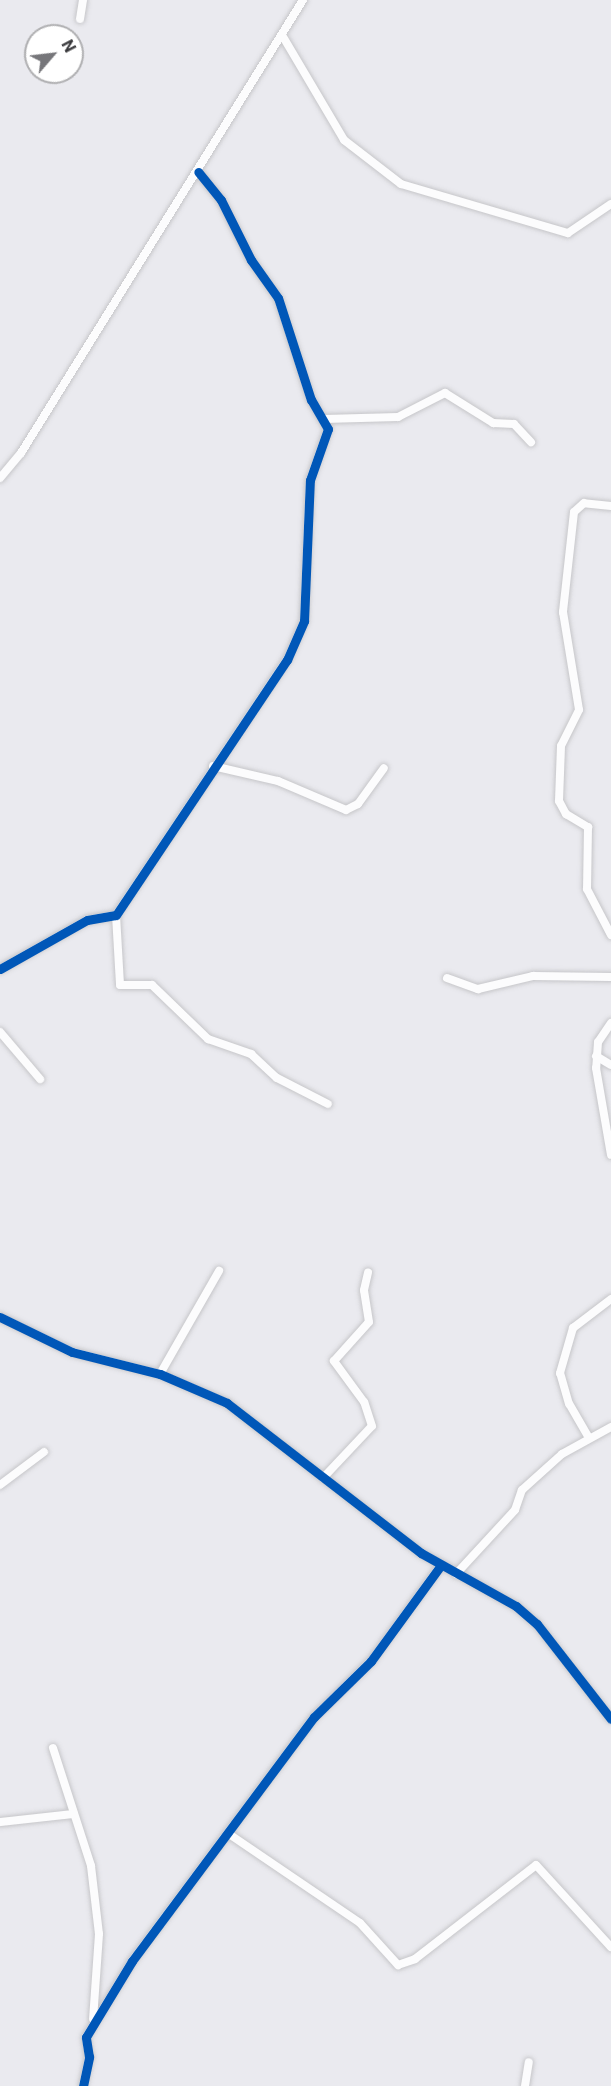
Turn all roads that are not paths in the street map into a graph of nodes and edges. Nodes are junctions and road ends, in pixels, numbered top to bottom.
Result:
1 (83, 0) edge
2 (303, 0) edge
3 (80, 19) dead end
4 (282, 35) junction
5 (198, 172) junction
6 (611, 204) edge
7 (324, 419) junction
8 (531, 442) dead end
9 (0, 478) edge
10 (611, 506) edge
11 (213, 766) junction
12 (384, 768) dead end
13 (116, 915) junction
14 (611, 935) edge
15 (0, 969) edge
16 (611, 977) edge
17 (447, 978) dead end
18 (611, 1023) edge
19 (0, 1032) edge
20 (596, 1056) junction
21 (611, 1065) edge
22 (40, 1079) dead end
23 (328, 1104) dead end
24 (611, 1155) edge
25 (219, 1271) dead end
26 (368, 1272) dead end
27 (611, 1299) edge
28 (0, 1317) edge
29 (160, 1374) junction
30 (611, 1427) edge
31 (589, 1437) junction
32 (44, 1452) dead end
33 (323, 1478) junction
34 (0, 1485) edge
35 (441, 1565) junction
36 (456, 1574) junction
37 (611, 1719) edge
38 (53, 1748) dead end
39 (74, 1814) junction
40 (0, 1822) edge
41 (229, 1834) junction
42 (611, 1947) edge
43 (92, 2021) junction
44 (530, 2062) dead end
45 (83, 2086) edge
46 (525, 2086) edge

1 - 3 street
2 - 4 street
4 - 5 street
4 - 6 street
5 - 7 street
5 - 9 street
7 - 8 street
7 - 11 street
10 - 14 street
11 - 12 street
11 - 13 street
13 - 15 street
13 - 23 street
16 - 17 street
18 - 20 street
19 - 22 street
20 - 21 street
20 - 24 street
25 - 29 street
26 - 33 street
27 - 31 street
28 - 29 street
29 - 33 street
30 - 31 street
31 - 36 street
32 - 34 street
33 - 35 street
35 - 36 street
35 - 41 street
36 - 37 street
38 - 39 street
39 - 40 street
39 - 43 street
41 - 42 street
41 - 43 street
43 - 45 street
44 - 46 street

